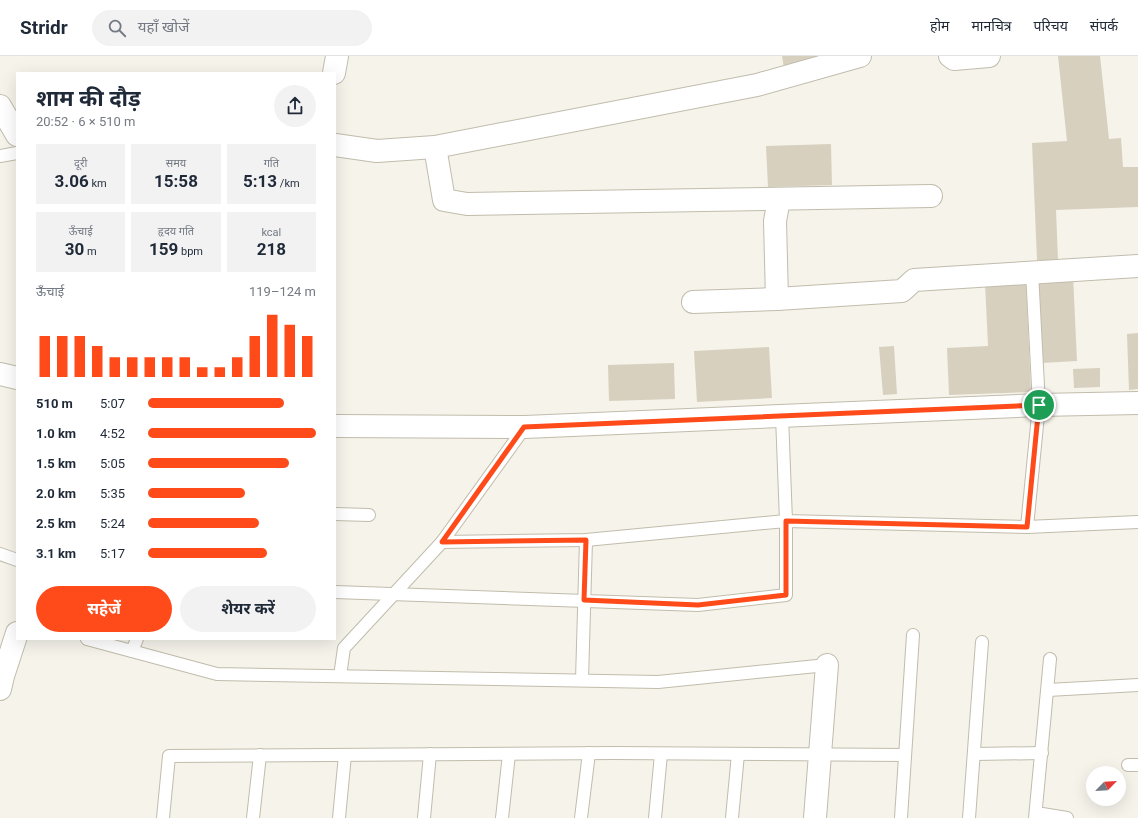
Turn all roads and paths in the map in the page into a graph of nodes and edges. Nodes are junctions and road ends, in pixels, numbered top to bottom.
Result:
1 (337, 56) edge
2 (860, 56) edge
3 (950, 56) edge
4 (989, 56) edge
5 (334, 72) edge
6 (0, 106) edge
7 (16, 133) edge
8 (336, 145) edge
9 (435, 147) junction
10 (16, 153) edge
11 (0, 156) edge
12 (931, 196) dead end
13 (779, 198) junction
14 (1138, 266) edge
15 (1032, 272) junction
16 (777, 299) junction
17 (693, 302) dead end
18 (0, 374) edge
19 (16, 378) edge
20 (1138, 403) edge
21 (1039, 405) junction
22 (782, 416) junction
23 (336, 426) edge
24 (524, 427) junction
25 (336, 514) edge
26 (369, 515) dead end
27 (786, 521) junction
28 (1138, 522) edge
29 (1027, 527) junction
30 (586, 540) junction
31 (442, 542) junction
32 (0, 554) edge
33 (16, 560) edge
34 (336, 592) edge
35 (394, 594) junction
36 (584, 600) junction
37 (913, 635) dead end
38 (16, 636) edge
39 (92, 640) edge
40 (137, 640) edge
41 (982, 642) dead end
42 (132, 651) junction
43 (1050, 659) dead end
44 (827, 665) joint
45 (340, 676) junction
46 (582, 680) junction
47 (1138, 685) edge
48 (0, 689) edge
49 (1048, 690) junction
50 (589, 753) junction
51 (1042, 753) junction
52 (430, 754) junction
53 (509, 754) junction
54 (661, 754) junction
55 (738, 754) junction
56 (820, 754) junction
57 (974, 754) junction
58 (260, 755) junction
59 (345, 755) junction
60 (905, 755) junction
61 (1036, 815) edge
62 (164, 818) edge
63 (253, 818) edge
64 (339, 818) edge
65 (424, 818) edge
66 (502, 818) edge
67 (582, 818) edge
68 (655, 818) edge
69 (732, 818) edge
70 (815, 818) edge
71 (901, 818) edge
72 (969, 818) edge
73 (1067, 818) edge

1 - 5 street
2 - 9 street
3 - 4 street
6 - 7 street
8 - 9 street
9 - 13 street
10 - 11 lane
12 - 13 street
13 - 16 street
14 - 15 street
15 - 16 street
15 - 21 lane
16 - 17 street
18 - 19 street
20 - 21 street
21 - 22 street
21 - 29 lane
22 - 24 street
22 - 27 lane
23 - 24 street
24 - 31 lane
25 - 26 lane
27 - 29 lane
27 - 30 lane
27 - 36 lane
28 - 29 lane
30 - 31 lane
30 - 36 lane
31 - 35 lane
32 - 33 lane
34 - 35 lane
35 - 36 lane
35 - 45 lane
36 - 46 lane
37 - 60 lane
38 - 48 street
39 - 42 lane
40 - 42 lane
41 - 57 lane
42 - 45 lane
43 - 49 lane
44 - 46 lane
44 - 56 street
45 - 46 lane
47 - 49 lane
49 - 51 lane
50 - 53 lane
50 - 54 lane
50 - 67 lane
51 - 57 lane
51 - 61 lane
52 - 53 lane
52 - 59 lane
52 - 65 lane
53 - 66 lane
54 - 55 lane
54 - 68 lane
55 - 56 lane
55 - 69 lane
56 - 60 lane
56 - 70 street
57 - 72 lane
58 - 59 lane
58 - 62 lane
58 - 63 lane
59 - 64 lane
60 - 71 lane
61 - 73 lane

